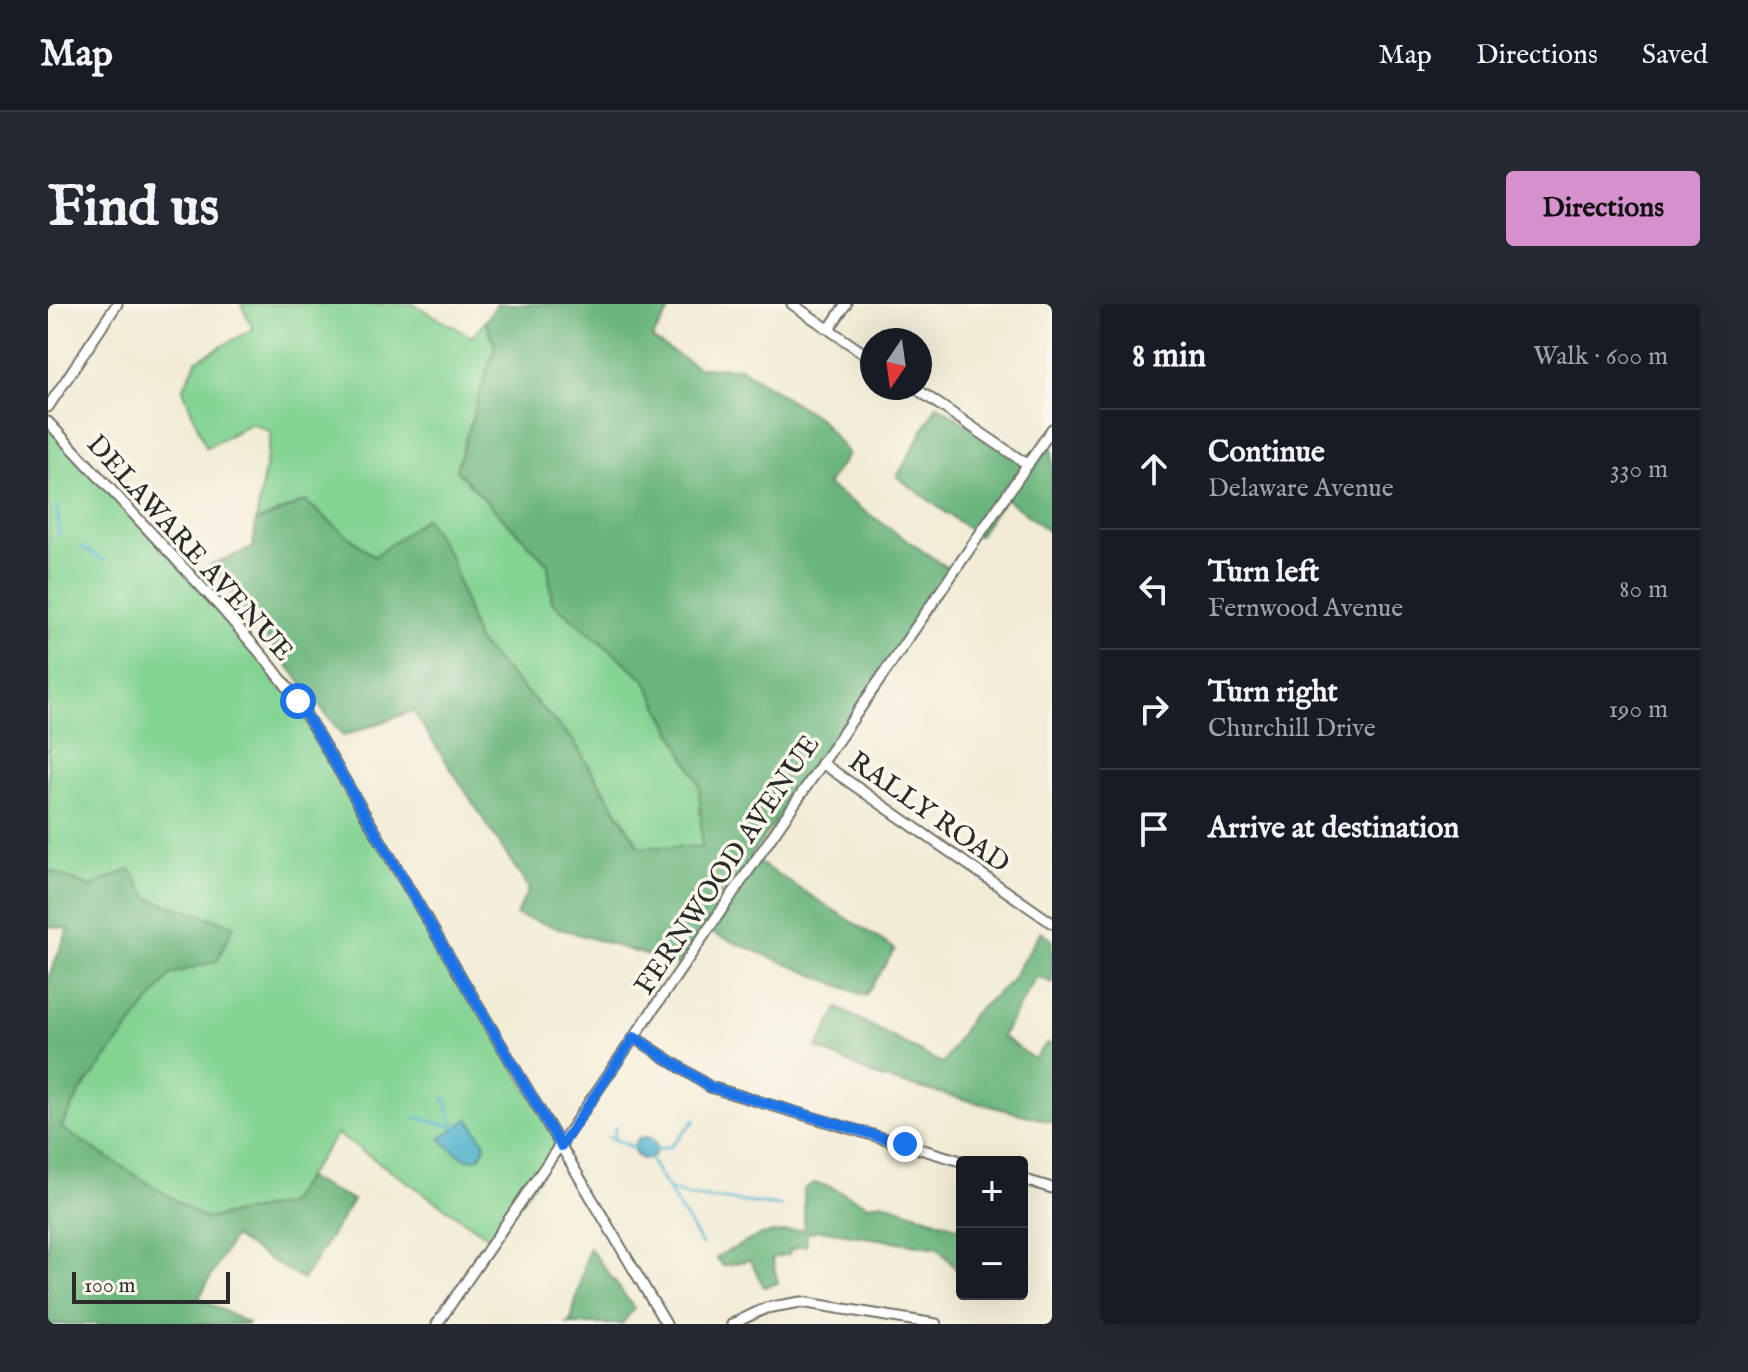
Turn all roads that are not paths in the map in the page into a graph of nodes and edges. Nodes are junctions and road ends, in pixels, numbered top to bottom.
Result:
1 (117, 304) edge
2 (792, 304) edge
3 (846, 304) edge
4 (829, 329) junction
5 (860, 351) edge
6 (932, 400) edge
7 (48, 407) edge
8 (48, 422) edge
9 (1052, 429) edge
10 (1028, 465) junction
11 (822, 763) junction
12 (1052, 923) edge
13 (634, 1037) junction
14 (561, 1146) junction
15 (956, 1160) edge
16 (1028, 1181) edge
17 (1052, 1188) edge
18 (437, 1324) edge
19 (666, 1324) edge
20 (732, 1324) edge
21 (936, 1324) edge

1 - 7 street
2 - 4 street
3 - 4 street
4 - 5 street
6 - 10 street
8 - 14 street, DELAWARE AVENUE
9 - 10 street, FERNWOOD AVENUE
10 - 11 street, FERNWOOD AVENUE
11 - 12 street, RALLY ROAD
11 - 13 street, FERNWOOD AVENUE
13 - 14 street, FERNWOOD AVENUE
13 - 15 street
14 - 18 street, FERNWOOD AVENUE
14 - 19 street, DELAWARE AVENUE
16 - 17 street
20 - 21 street

